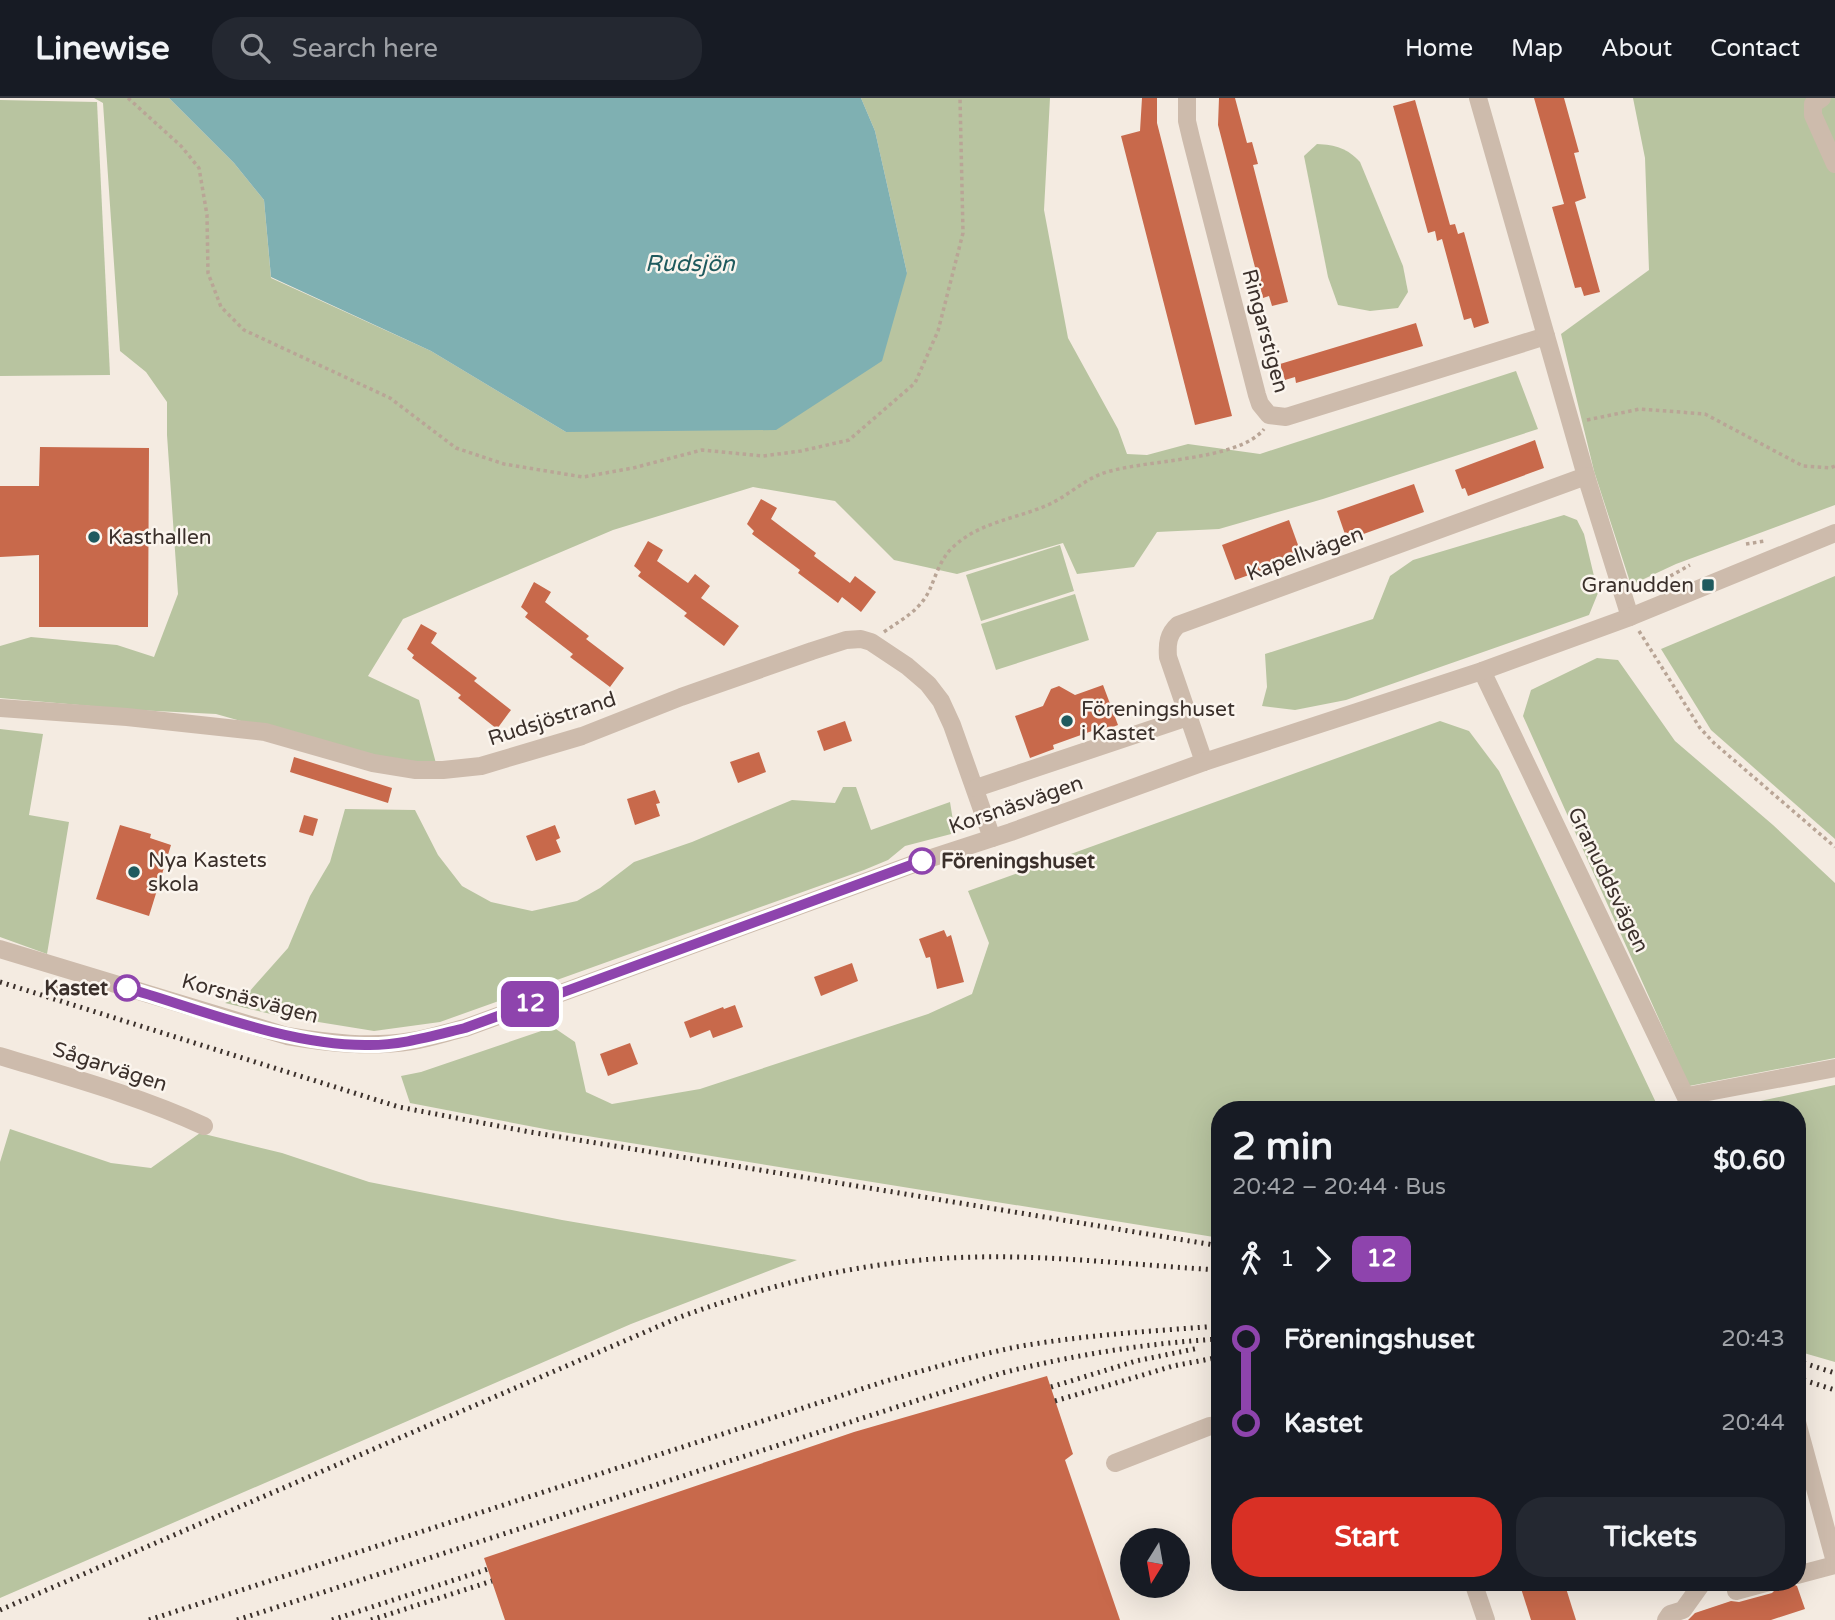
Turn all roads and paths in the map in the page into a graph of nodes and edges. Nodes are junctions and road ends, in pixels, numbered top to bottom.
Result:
1 (128, 98) edge
2 (960, 98) edge
3 (1187, 98) edge
4 (1478, 98) edge
5 (1822, 98) edge
6 (1835, 164) edge
7 (1546, 336) junction
8 (1274, 416) junction
9 (1571, 423) junction
10 (1835, 466) edge
11 (1586, 476) junction
12 (1835, 533) edge
13 (1690, 565) dead end
14 (1623, 594) junction
15 (1630, 617) junction
16 (871, 642) junction
17 (1482, 671) junction
18 (0, 708) edge
19 (1188, 717) junction
20 (1204, 762) junction
21 (976, 788) junction
22 (992, 838) junction
23 (1835, 847) edge
24 (0, 948) edge
25 (0, 1056) edge
26 (1835, 1068) edge
27 (1688, 1101) edge
28 (1697, 1101) edge
29 (204, 1126) dead end
30 (1211, 1426) edge
31 (1115, 1463) dead end
32 (1806, 1467) edge
33 (1835, 1564) edge
34 (1806, 1572) edge
35 (1475, 1591) edge
36 (1697, 1591) edge
37 (1486, 1620) edge
38 (1666, 1620) edge

1 - 2 path
3 - 8 street, Ringarstigen
4 - 7 street
5 - 6 street
7 - 8 street, Ringarstigen
7 - 9 street
8 - 16 path
9 - 10 path
9 - 11 street
11 - 14 street
11 - 19 street, Kapellvägen
12 - 15 street, Korsnäsvägen
13 - 14 path
14 - 15 street
15 - 17 street, Korsnäsvägen
15 - 23 path
16 - 18 street, Rudsjöstrand
16 - 21 street
17 - 20 street, Korsnäsvägen
17 - 27 street, Granuddsvägen
19 - 20 street, Kapellvägen
19 - 21 street
20 - 22 street, Korsnäsvägen
21 - 22 street
22 - 24 street, Korsnäsvägen
25 - 29 street, Sågarvägen
26 - 28 street
30 - 31 street
32 - 33 street
33 - 34 street
35 - 37 street
36 - 38 street

